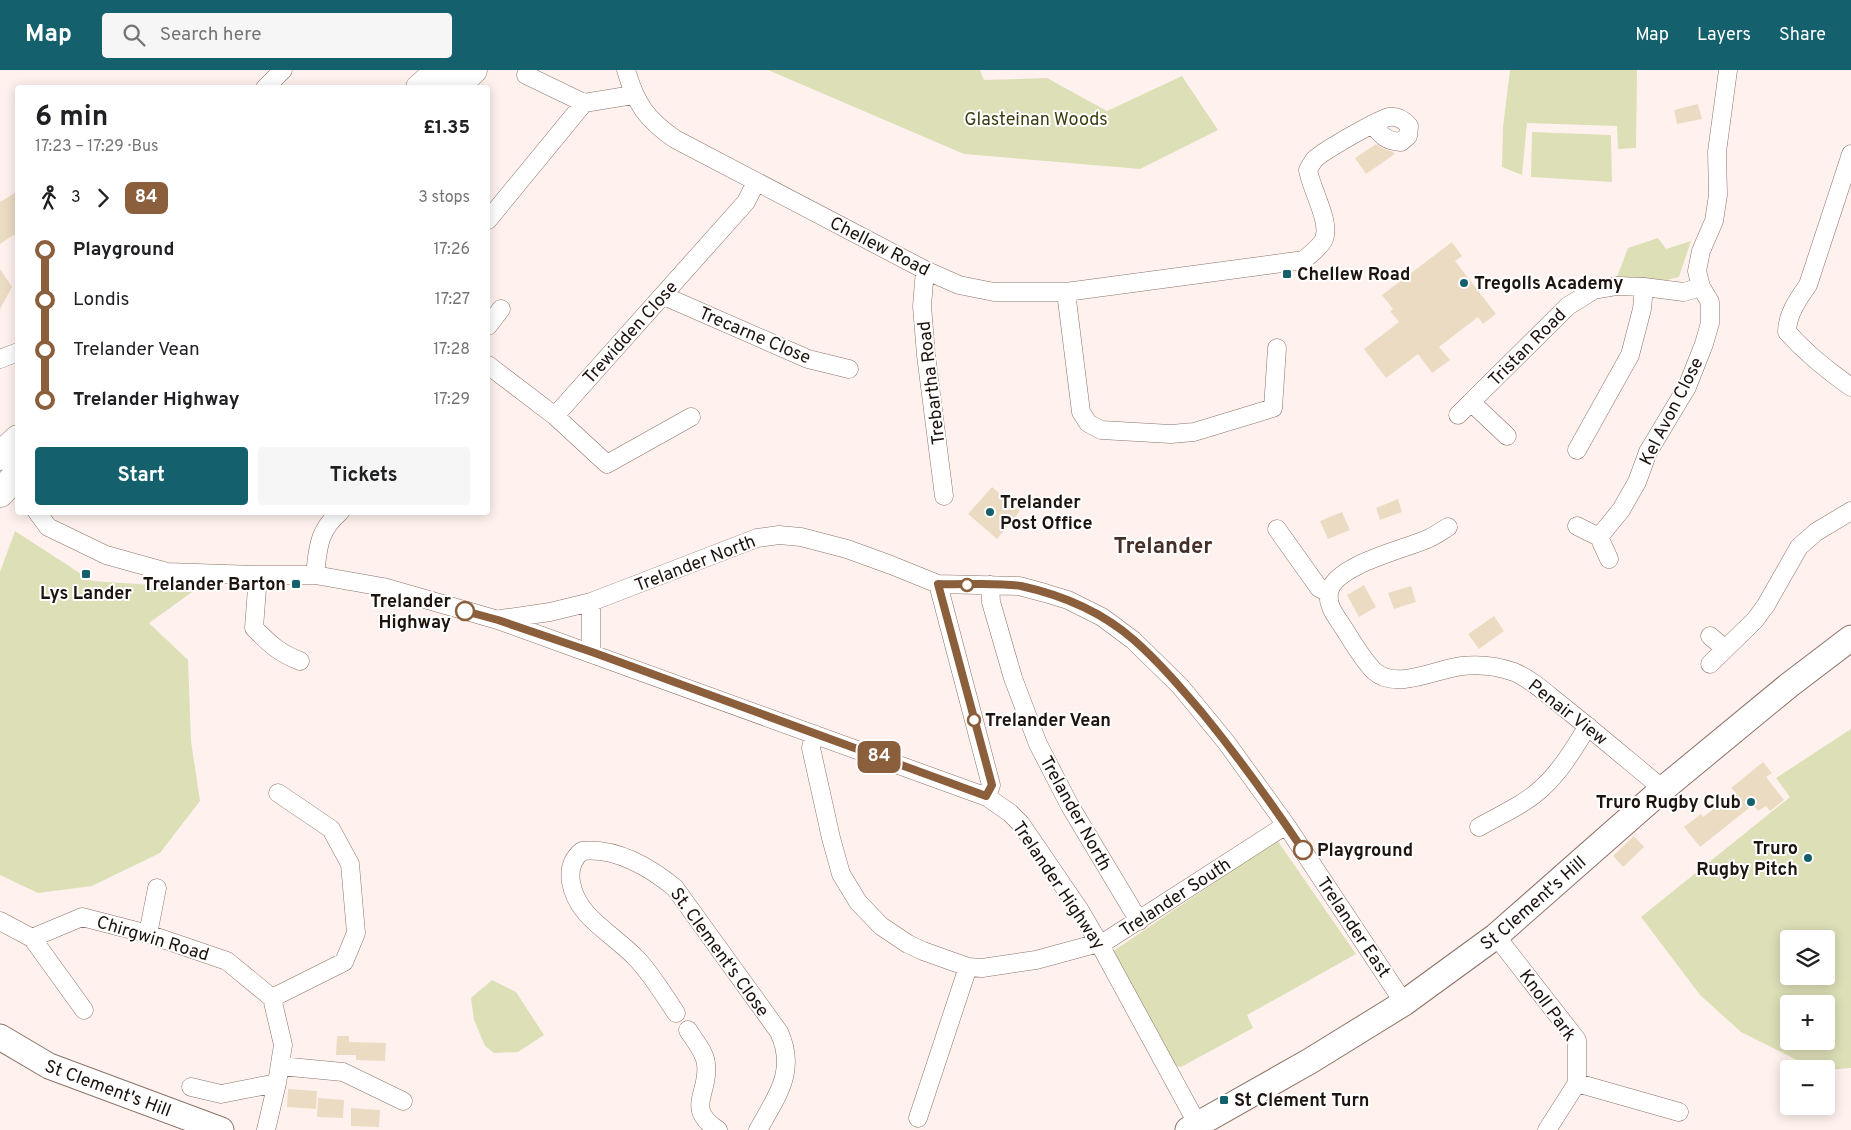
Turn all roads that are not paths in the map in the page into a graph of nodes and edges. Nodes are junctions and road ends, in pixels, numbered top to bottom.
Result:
1 (283, 70) edge
2 (440, 70) edge
3 (473, 70) edge
4 (626, 70) edge
5 (1728, 70) edge
6 (526, 75) dead end
7 (268, 85) edge
8 (423, 85) edge
9 (456, 85) edge
10 (634, 95) junction
11 (584, 103) junction
12 (1373, 125) dead end
13 (1851, 154) edge
14 (756, 182) junction
15 (490, 218) edge
16 (925, 270) junction
17 (1644, 286) junction
18 (1701, 287) junction
19 (1066, 292) junction
20 (664, 296) junction
21 (501, 308) dead end
22 (490, 323) edge
23 (1276, 348) dead end
24 (15, 353) edge
25 (0, 360) edge
26 (490, 367) edge
27 (848, 368) dead end
28 (1851, 387) edge
29 (1471, 402) junction
30 (1458, 415) dead end
31 (555, 416) junction
32 (690, 417) dead end
33 (1507, 436) dead end
34 (15, 442) edge
35 (1577, 450) dead end
36 (0, 456) edge
37 (944, 496) dead end
38 (1851, 511) edge
39 (39, 515) edge
40 (337, 515) edge
41 (1577, 526) dead end
42 (1448, 527) dead end
43 (1277, 528) dead end
44 (1599, 537) junction
45 (1610, 559) dead end
46 (258, 575) junction
47 (315, 575) junction
48 (938, 584) junction
49 (990, 585) junction
50 (1329, 593) junction
51 (591, 602) junction
52 (498, 620) junction
53 (1710, 636) dead end
54 (1851, 638) edge
55 (1724, 648) junction
56 (592, 652) junction
57 (300, 661) dead end
58 (1710, 664) dead end
59 (1588, 726) junction
60 (814, 734) junction
61 (1663, 789) junction
62 (278, 793) dead end
63 (986, 796) junction
64 (1286, 825) junction
65 (1479, 827) dead end
66 (157, 888) dead end
67 (0, 921) edge
68 (1139, 921) junction
69 (148, 934) junction
70 (1496, 936) junction
71 (32, 938) junction
72 (1100, 942) junction
73 (968, 967) junction
74 (272, 998) junction
75 (1404, 1003) junction
76 (84, 1010) dead end
77 (676, 1013) dead end
78 (688, 1030) dead end
79 (0, 1037) edge
80 (278, 1075) junction
81 (1577, 1083) junction
82 (191, 1087) dead end
83 (402, 1101) dead end
84 (1680, 1112) dead end
85 (918, 1118) dead end
86 (1196, 1128) edge
87 (220, 1130) edge
88 (266, 1130) edge
89 (718, 1130) edge
90 (758, 1130) edge
91 (1547, 1130) edge

1 - 7 street
2 - 8 highway
3 - 9 highway
4 - 10 street, Chellew Road
5 - 18 street, Kel Avon Close
6 - 11 street
10 - 11 street
10 - 14 street, Chellew Road
11 - 15 street
12 - 19 street, Chellew Road
13 - 28 street
14 - 16 street, Chellew Road
14 - 20 street, Trewidden Close
16 - 19 street, Chellew Road
16 - 37 street, Trebartha Road
17 - 18 street, Tristan Road
17 - 29 street, Tristan Road
17 - 35 street
18 - 44 street, Kel Avon Close
19 - 23 street
20 - 27 street, Trecarne Close
20 - 31 street, Trewidden Close
21 - 22 street
24 - 25 street
26 - 31 street
29 - 30 street, Tristan Road
29 - 33 street
31 - 32 street
34 - 36 highway
38 - 55 street
39 - 46 street, Trelander Highway
40 - 47 street
41 - 44 street
42 - 50 street
43 - 50 street
44 - 45 street
46 - 47 street, Trelander Highway
46 - 57 street
47 - 52 street, Trelander Highway
48 - 49 street, Trelander East
48 - 51 street, Trelander North
48 - 63 street
49 - 64 street, Trelander East
49 - 68 street, Trelander North
50 - 59 street, Penair View
51 - 52 street, Trelander North
51 - 56 street
52 - 56 street, Trelander Highway
53 - 55 street
54 - 61 street, St Clement's Hill
55 - 58 street
56 - 60 street, Trelander Highway
59 - 61 street, Penair View
59 - 65 street
60 - 63 street, Trelander Highway
60 - 73 street, Trelander South
61 - 70 street, St Clement's Hill
62 - 74 street
63 - 72 street, Trelander Highway
64 - 68 street, Trelander South
64 - 75 street, Trelander East
66 - 69 street
67 - 71 street
68 - 72 street, Trelander South
69 - 71 street, Chirgwin Road
69 - 74 street, Chirgwin Road
70 - 75 street, St Clement's Hill
70 - 81 street, Knoll Park
71 - 76 street
72 - 73 street, Trelander South
72 - 86 street, Trelander Highway
73 - 85 street
74 - 80 street
75 - 86 street, St Clement's Hill
77 - 90 street, St. Clement's Close
78 - 89 street
79 - 87 street, St Clement's Hill
80 - 82 street
80 - 83 street
80 - 88 street
81 - 84 street
81 - 91 street

